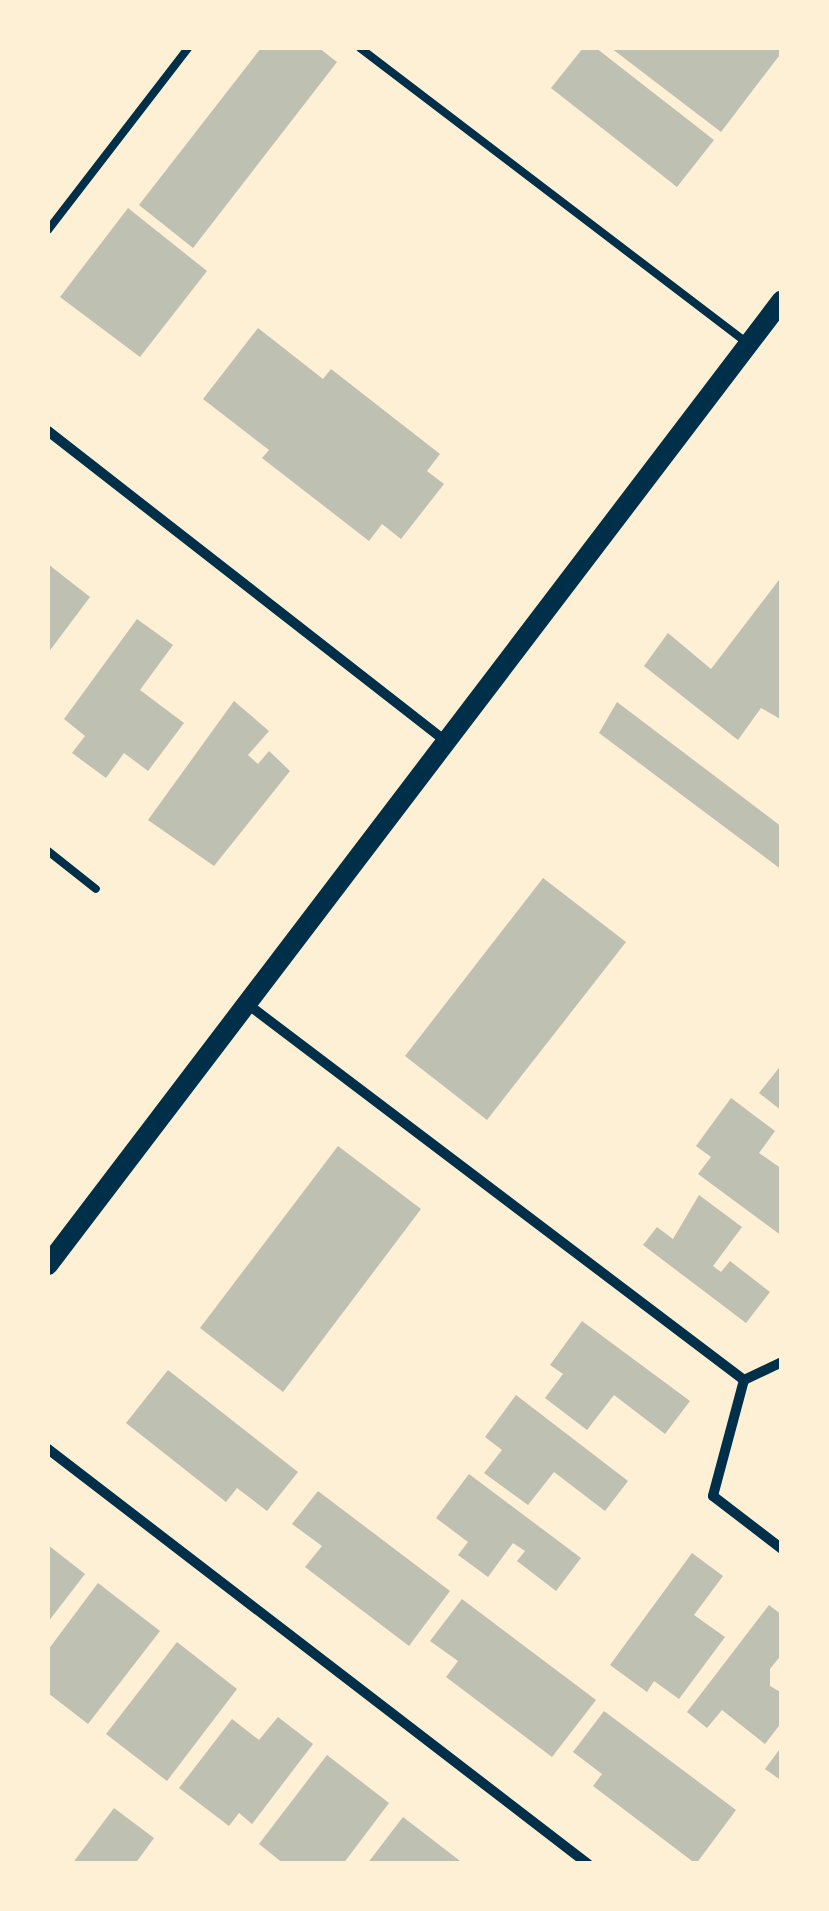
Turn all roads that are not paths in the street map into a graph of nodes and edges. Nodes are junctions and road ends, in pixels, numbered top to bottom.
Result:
1 (188, 48) edge
2 (360, 48) edge
3 (48, 230) edge
4 (782, 300) edge
5 (748, 344) junction
6 (48, 431) edge
7 (444, 739) junction
8 (48, 851) edge
9 (96, 888) dead end
10 (245, 1003) junction
11 (48, 1265) edge
12 (782, 1362) edge
13 (744, 1380) junction
14 (48, 1449) edge
15 (782, 1549) edge
16 (588, 1864) edge

1 - 3 lane
2 - 5 lane
4 - 5 main road
5 - 7 main road
6 - 7 street
7 - 10 main road
8 - 9 lane
10 - 11 main road
10 - 13 street
12 - 13 street
13 - 15 street
14 - 16 street

